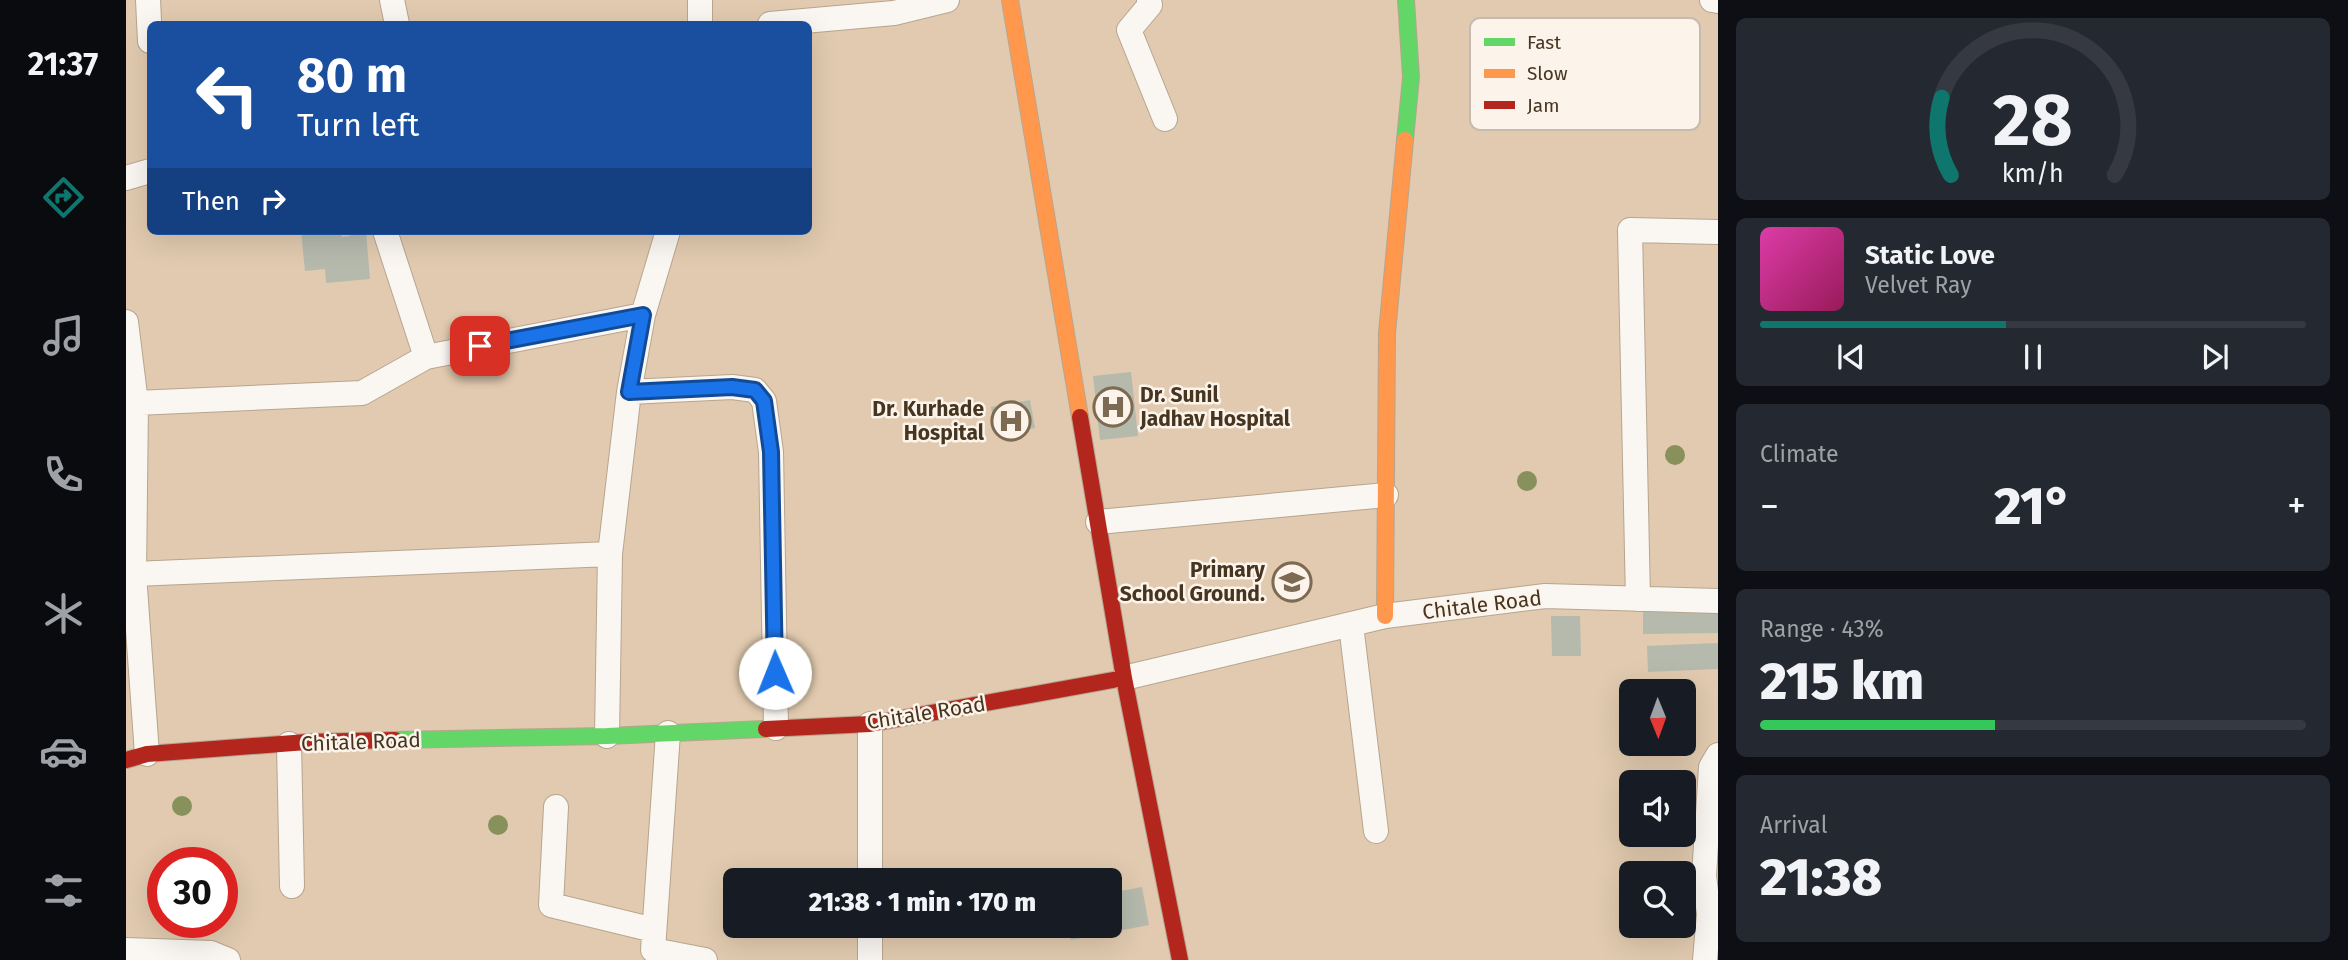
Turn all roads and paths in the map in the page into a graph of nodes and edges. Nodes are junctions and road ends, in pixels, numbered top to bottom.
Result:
1 (148, 0) edge
2 (392, 0) edge
3 (700, 0) edge
4 (947, 0) edge
5 (1010, 0) edge
6 (1149, 0) edge
7 (1406, 0) edge
8 (1713, 0) edge
9 (1718, 1) edge
10 (149, 21) edge
11 (396, 21) edge
12 (699, 21) edge
13 (804, 21) edge
14 (1165, 119) dead end
15 (147, 171) edge
16 (126, 178) edge
17 (1718, 232) edge
18 (393, 235) edge
19 (667, 235) edge
20 (643, 315) junction
21 (126, 322) edge
22 (426, 357) junction
23 (629, 392) junction
24 (136, 404) junction
25 (1386, 495) junction
26 (1098, 522) junction
27 (610, 554) junction
28 (134, 574) junction
29 (1639, 599) junction
30 (1718, 601) edge
31 (1385, 617) junction
32 (1351, 625) junction
33 (1124, 678) junction
34 (870, 724) junction
35 (776, 728) junction
36 (668, 733) junction
37 (607, 736) junction
38 (289, 744) junction
39 (1718, 755) edge
40 (136, 757) edge
41 (556, 807) dead end
42 (1376, 831) dead end
43 (870, 868) edge
44 (292, 886) dead end
45 (654, 930) junction
46 (870, 938) edge
47 (126, 950) edge
48 (228, 960) edge
49 (705, 960) edge
50 (870, 960) edge
51 (1180, 960) edge
52 (1705, 960) edge

1 - 10 street
2 - 11 street
3 - 12 street
4 - 13 street
5 - 26 street
6 - 14 street
7 - 25 street
8 - 9 street
15 - 16 street
17 - 29 street
18 - 22 street
19 - 20 street
20 - 22 street
20 - 23 street
21 - 24 street
22 - 24 street
23 - 27 street
23 - 35 street
24 - 28 street
25 - 26 street
25 - 31 street
26 - 33 street
27 - 28 street
27 - 37 street
28 - 40 street
29 - 30 street, Chitale Road
29 - 31 street, Chitale Road
31 - 32 street, Chitale Road
32 - 33 street, Chitale Road
32 - 42 street
33 - 34 street, Chitale Road
33 - 51 street
34 - 35 street, Chitale Road
34 - 43 street
35 - 36 street, Chitale Road
36 - 37 street, Chitale Road
36 - 45 street
37 - 38 street, Chitale Road
38 - 40 street, Chitale Road
38 - 44 street
39 - 52 street
41 - 45 street
45 - 49 street
46 - 50 street
47 - 48 street

